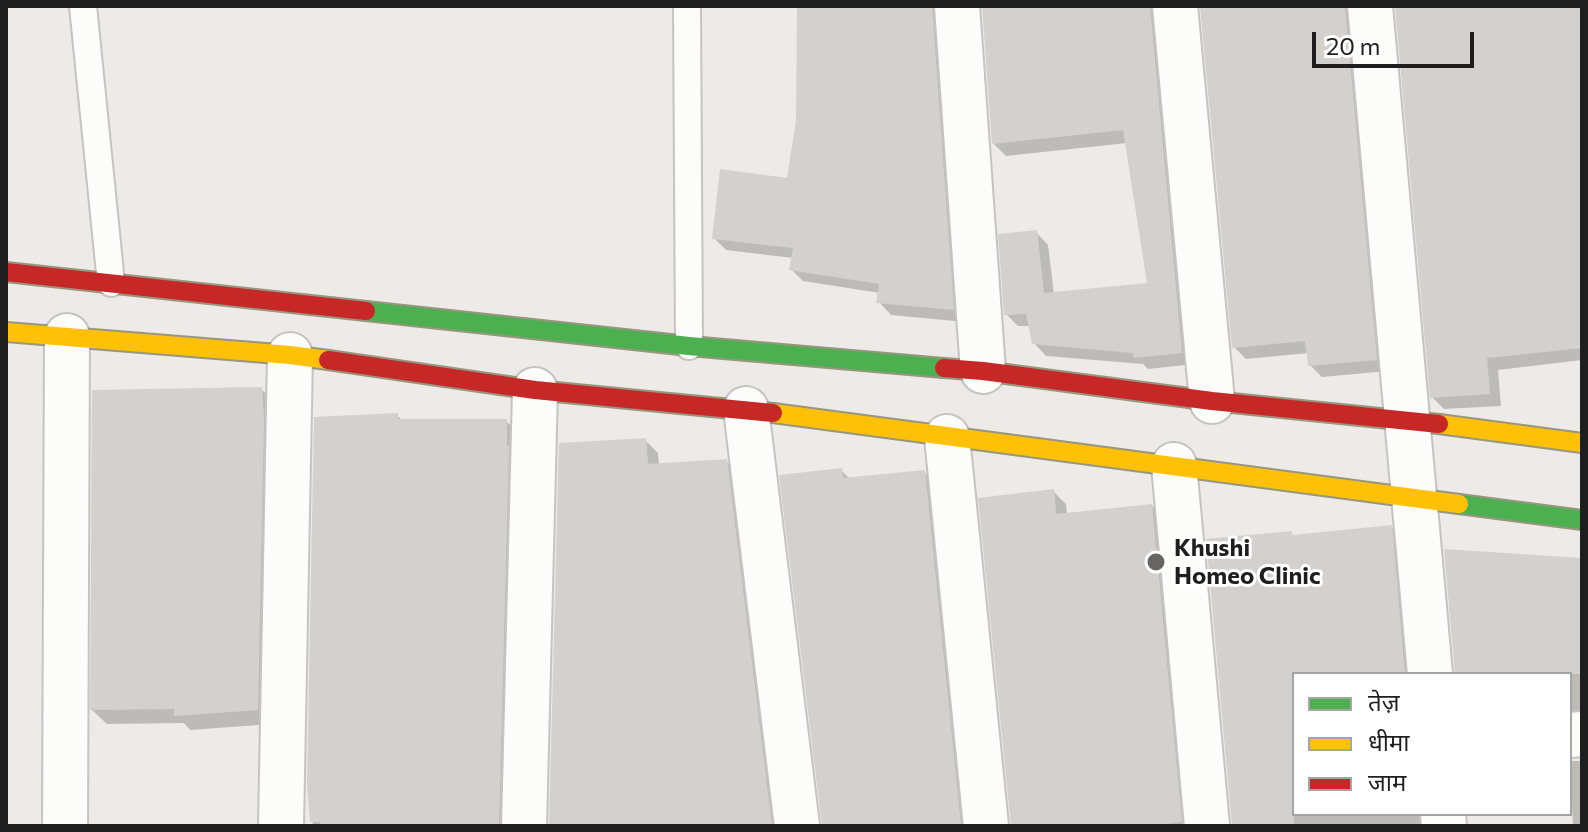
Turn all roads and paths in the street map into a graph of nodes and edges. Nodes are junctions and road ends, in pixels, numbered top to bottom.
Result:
1 (83, 6) edge
2 (687, 6) edge
3 (957, 6) edge
4 (1175, 6) edge
5 (1370, 6) edge
6 (6, 272) edge
7 (111, 283) junction
8 (6, 332) edge
9 (67, 336) junction
10 (689, 346) junction
11 (290, 355) junction
12 (983, 371) junction
13 (535, 390) junction
14 (1212, 401) junction
15 (746, 409) junction
16 (1406, 420) junction
17 (947, 437) junction
18 (1582, 443) edge
19 (1174, 465) junction
20 (1415, 498) junction
21 (1582, 520) edge
22 (1430, 672) edge
23 (65, 826) edge
24 (281, 826) edge
25 (524, 826) edge
26 (797, 826) edge
27 (986, 826) edge
28 (1207, 826) edge

1 - 7 lane
2 - 10 lane
3 - 12 street
4 - 14 street
5 - 16 street
6 - 7 street
7 - 10 street
8 - 9 street
9 - 11 street
9 - 23 street
10 - 12 street
11 - 13 street
11 - 24 street
12 - 14 street
13 - 15 street
13 - 25 street
14 - 16 street
15 - 17 street
15 - 26 street
16 - 18 street
16 - 20 street
17 - 19 street
17 - 27 street
19 - 20 street
19 - 28 street
20 - 21 street
20 - 22 street

